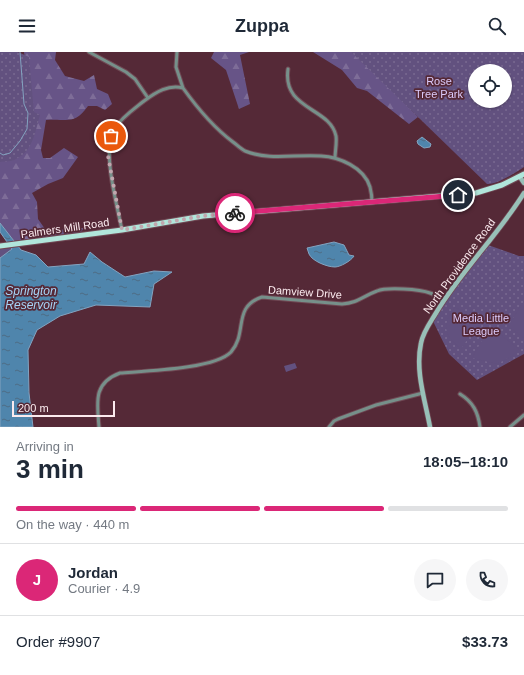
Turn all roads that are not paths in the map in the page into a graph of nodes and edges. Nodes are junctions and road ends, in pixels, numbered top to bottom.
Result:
1 (89, 52) edge
2 (177, 52) edge
3 (288, 69) dead end
4 (183, 88) junction
5 (148, 98) junction
6 (334, 158) junction
7 (522, 175) edge
8 (524, 184) edge
9 (524, 193) edge
10 (372, 202) junction
11 (122, 230) junction
12 (0, 246) edge
13 (443, 301) junction
14 (423, 393) junction
15 (460, 394) dead end
16 (524, 415) edge
17 (99, 427) edge
18 (329, 427) edge
19 (430, 427) edge
20 (480, 427) edge
21 (510, 427) edge

1 - 5 street
2 - 4 street
3 - 6 street
4 - 5 street
4 - 6 street
5 - 11 street
6 - 10 street
7 - 8 main road
7 - 10 main road, Palmers Mill Road
9 - 13 main road, North Providence Road
10 - 11 main road, Palmers Mill Road
11 - 12 main road, Palmers Mill Road
13 - 14 main road, North Providence Road
13 - 17 street, Damview Drive
14 - 18 street
14 - 19 main road, North Providence Road
15 - 20 street
16 - 21 street

